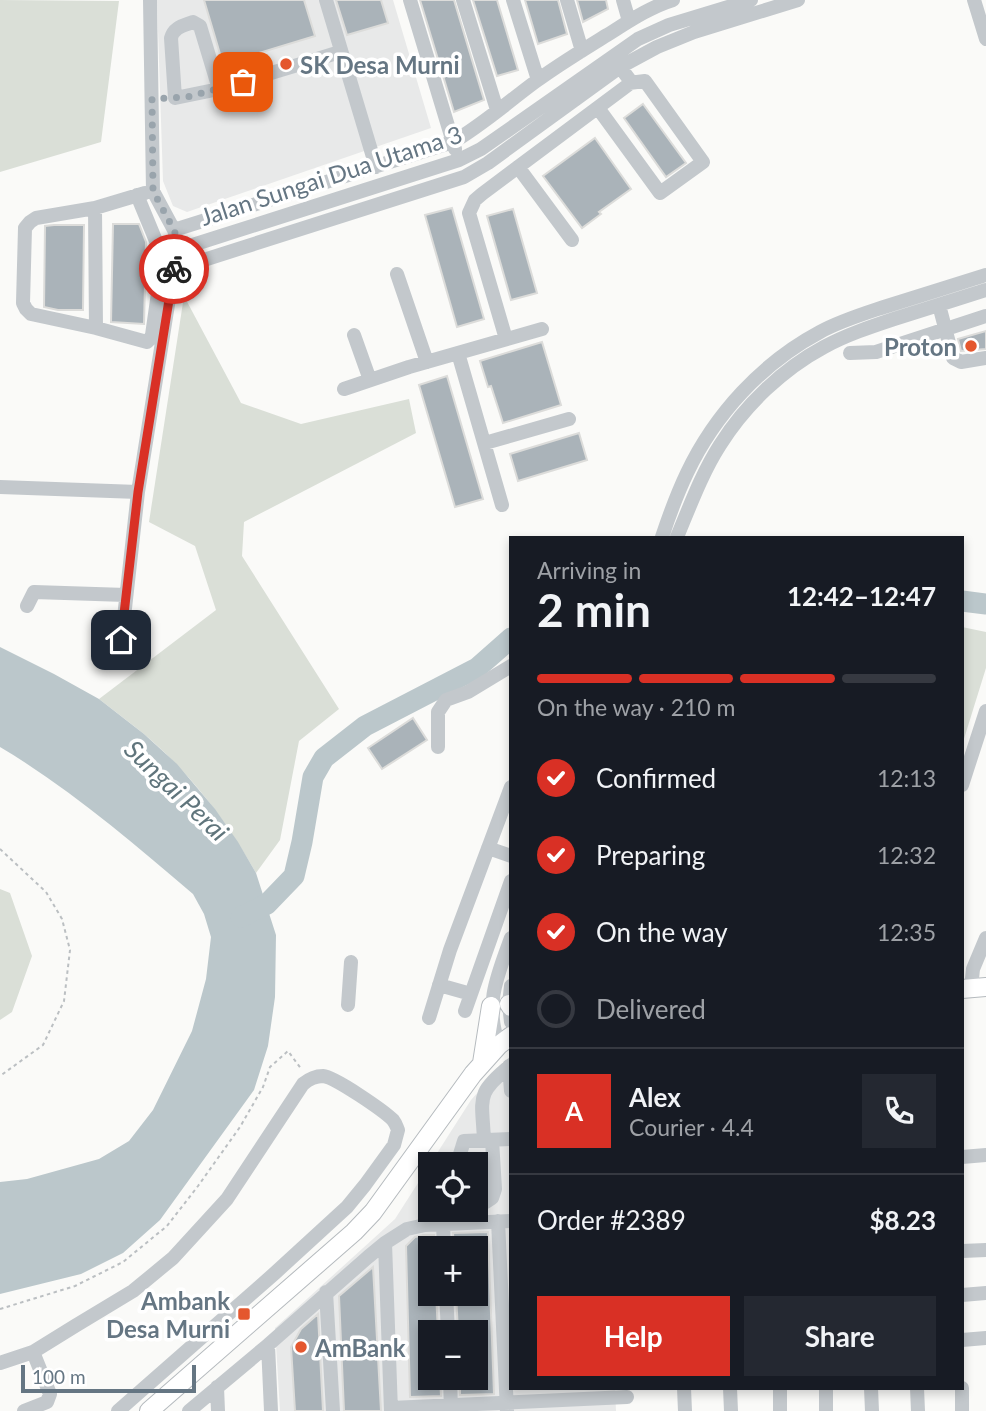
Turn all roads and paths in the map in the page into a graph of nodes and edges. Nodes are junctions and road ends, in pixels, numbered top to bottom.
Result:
1 (150, 0) edge
2 (326, 0) edge
3 (410, 0) edge
4 (463, 0) edge
5 (513, 0) edge
6 (567, 0) edge
7 (623, 0) edge
8 (673, 0) edge
9 (751, 0) edge
10 (798, 0) edge
11 (974, 0) edge
12 (774, 3) edge
13 (629, 21) junction
14 (986, 39) edge
15 (582, 51) junction
16 (340, 52) junction
17 (620, 67) junction
18 (538, 80) junction
19 (629, 83) junction
20 (219, 89) junction
21 (175, 98) junction
22 (152, 99) junction
23 (598, 108) junction
24 (497, 110) junction
25 (453, 142) junction
26 (458, 160) junction
27 (376, 167) junction
28 (518, 167) junction
29 (464, 177) junction
30 (153, 191) junction
31 (137, 195) junction
32 (94, 208) junction
33 (174, 230) junction
34 (572, 240) dead end
35 (180, 249) junction
36 (397, 274) dead end
37 (986, 275) edge
38 (986, 290) edge
39 (939, 305) junction
40 (986, 316) edge
41 (96, 328) junction
42 (945, 328) junction
43 (542, 329) dead end
44 (354, 335) dead end
45 (506, 339) junction
46 (458, 353) junction
47 (850, 353) dead end
48 (986, 358) edge
49 (427, 362) junction
50 (370, 380) junction
51 (344, 389) dead end
52 (569, 419) dead end
53 (485, 443) junction
54 (0, 487) edge
55 (138, 492) junction
56 (502, 505) dead end
57 (664, 530) edge
58 (678, 535) edge
59 (126, 595) junction
60 (27, 606) dead end
61 (119, 662) dead end
62 (509, 667) edge
63 (986, 711) edge
64 (438, 747) dead end
65 (964, 779) edge
66 (509, 792) edge
67 (488, 848) junction
68 (0, 849) edge
69 (509, 855) edge
70 (509, 887) edge
71 (986, 938) edge
72 (509, 944) edge
73 (351, 962) dead end
74 (439, 985) junction
75 (973, 988) edge
76 (471, 994) junction
77 (348, 1005) dead end
78 (507, 1005) edge
79 (465, 1011) dead end
80 (429, 1018) dead end
81 (505, 1041) edge
82 (482, 1063) junction
83 (509, 1067) edge
84 (0, 1076) edge
85 (309, 1079) junction
86 (509, 1139) edge
87 (488, 1140) junction
88 (461, 1152) edge
89 (986, 1156) edge
90 (964, 1157) edge
91 (488, 1201) edge
92 (505, 1221) edge
93 (448, 1222) edge
94 (443, 1224) junction
95 (444, 1236) edge
96 (385, 1242) junction
97 (986, 1250) edge
98 (964, 1251) edge
99 (326, 1292) junction
100 (986, 1293) edge
101 (964, 1295) edge
102 (0, 1309) edge
103 (986, 1338) edge
104 (964, 1340) edge
105 (268, 1345) junction
106 (33, 1352) junction
107 (0, 1363) edge
108 (217, 1387) junction
109 (450, 1390) edge
110 (684, 1390) edge
111 (730, 1390) edge
112 (779, 1390) edge
113 (826, 1390) edge
114 (871, 1390) edge
115 (918, 1390) edge
116 (962, 1390) edge
117 (627, 1399) edge
118 (561, 1400) edge
119 (506, 1407) edge
120 (451, 1408) edge
121 (391, 1410) edge
122 (24, 1411) edge
123 (118, 1411) edge
124 (149, 1411) edge
125 (189, 1411) edge
126 (218, 1411) edge
127 (271, 1411) edge
128 (333, 1411) edge
129 (685, 1411) edge
130 (731, 1411) edge
131 (780, 1411) edge
132 (827, 1411) edge
133 (872, 1411) edge
134 (918, 1411) edge
135 (962, 1411) edge

1 - 22 street
2 - 16 street
3 - 25 street
4 - 24 street
5 - 18 street
6 - 15 street
7 - 13 street
8 - 13 street
9 - 26 street, Jalan Sungai Dua Utama 3
10 - 12 street, Jalan Sungai Dua Utama 3
11 - 14 street
12 - 17 street, Jalan Sungai Dua Utama 3
13 - 15 street
15 - 18 street
16 - 20 street
16 - 27 street
17 - 19 street
17 - 29 street, Jalan Sungai Dua Utama 3
18 - 24 street
19 - 23 street
19 - 23 street
20 - 21 street
20 - 21 street
21 - 22 street
22 - 30 street
23 - 28 street
24 - 25 street
25 - 26 street
25 - 27 street
26 - 29 street
26 - 35 street, Jalan Sungai Dua Utama 3
27 - 33 street
28 - 34 street
28 - 45 street
29 - 35 street, Jalan Sungai Dua Utama 3
30 - 31 street
30 - 33 street, Jalan Sungai Dua Utama 3
31 - 32 street
31 - 41 street
32 - 41 street
32 - 41 street
33 - 35 street, Jalan Sungai Dua Utama 3
35 - 55 street
36 - 49 street
37 - 57 street
38 - 39 street
39 - 42 street
39 - 58 street
40 - 42 street
42 - 47 street
42 - 48 street
43 - 45 street
44 - 50 street
45 - 46 street
46 - 49 street
46 - 53 street
49 - 50 street
50 - 51 street
52 - 53 street
53 - 56 street
54 - 55 street
55 - 59 street
59 - 60 street
59 - 61 street
62 - 64 street
63 - 65 street
66 - 67 street
67 - 69 street
67 - 74 street
68 - 84 path
70 - 76 street
71 - 75 street
72 - 78 street
73 - 77 street
74 - 76 street
74 - 80 street
76 - 79 street
78 - 81 street
78 - 82 main road
81 - 82 main road
82 - 124 main road
83 - 87 street
85 - 102 path
85 - 106 street
85 - 123 street
86 - 87 street
87 - 88 street
87 - 91 street
89 - 90 street
92 - 119 street
93 - 94 street
94 - 95 street
94 - 96 street
96 - 99 street
96 - 121 street
97 - 98 street
99 - 105 street
99 - 128 street
100 - 101 street
103 - 104 street
105 - 108 street
105 - 127 street
106 - 107 street
106 - 122 street
108 - 125 street
108 - 126 street
109 - 120 street
110 - 129 street
111 - 130 street
112 - 131 street
113 - 132 street
114 - 133 street
115 - 134 street
116 - 135 street
117 - 118 street
118 - 119 street
119 - 120 street
120 - 121 street

